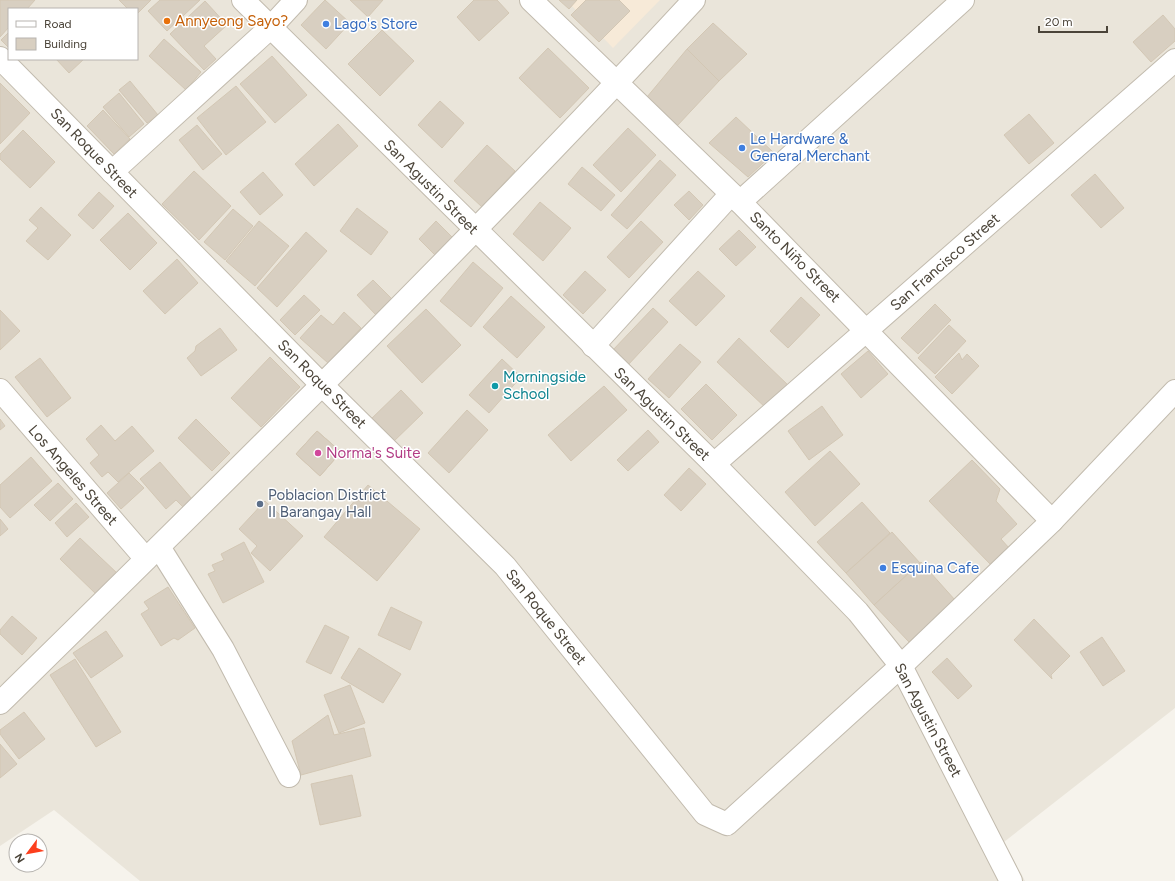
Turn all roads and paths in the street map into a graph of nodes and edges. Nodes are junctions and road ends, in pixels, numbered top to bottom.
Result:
1 (243, 0) edge
2 (296, 0) edge
3 (531, 0) edge
4 (694, 0) edge
5 (963, 0) edge
6 (271, 28) junction
7 (0, 58) edge
8 (1175, 60) edge
9 (617, 83) junction
10 (112, 172) junction
11 (736, 198) junction
12 (476, 231) junction
13 (867, 330) junction
14 (593, 346) junction
15 (323, 386) junction
16 (0, 390) edge
17 (1175, 391) edge
18 (714, 464) junction
19 (1052, 521) junction
20 (152, 553) junction
21 (901, 666) junction
22 (0, 703) edge
23 (289, 776) dead end
24 (1011, 881) edge

1 - 6 street, San Agustin Street
2 - 6 street
3 - 9 street, Santo Niño Street
4 - 9 street
5 - 11 street
6 - 10 street
6 - 12 street, San Agustin Street
7 - 10 street, San Roque Street
8 - 13 street, San Francisco Street
9 - 11 street, Santo Niño Street
9 - 12 street
10 - 15 street, San Roque Street
11 - 13 street, Santo Niño Street
11 - 14 street
12 - 14 street, San Agustin Street
12 - 15 street
13 - 18 street, San Francisco Street
13 - 19 street, Santo Niño Street
14 - 18 street, San Agustin Street
15 - 20 street
15 - 21 street, San Roque Street
16 - 20 street, Los Angeles Street
17 - 19 street
18 - 21 street, San Agustin Street
19 - 21 street
20 - 22 street
20 - 23 street, Los Angeles Street
21 - 24 street, San Agustin Street

